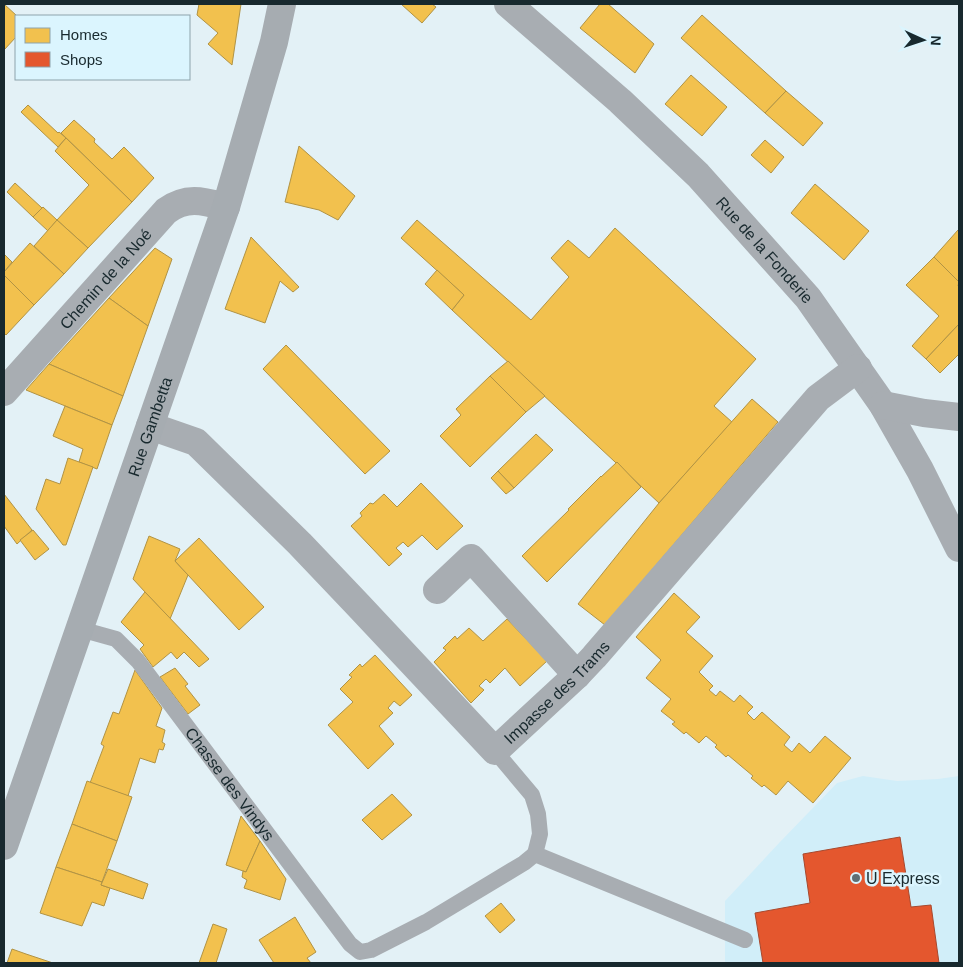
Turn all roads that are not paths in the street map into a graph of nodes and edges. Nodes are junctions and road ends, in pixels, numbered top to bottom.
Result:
1 (282, 4) edge
2 (508, 4) edge
3 (226, 207) junction
4 (858, 368) junction
5 (4, 392) edge
6 (883, 405) junction
7 (959, 417) edge
8 (150, 426) junction
9 (959, 548) edge
10 (438, 590) dead end
11 (80, 628) junction
12 (577, 675) junction
13 (495, 751) junction
14 (4, 846) edge
15 (535, 854) junction
16 (745, 940) dead end

1 - 3 main road, Rue Gambetta
2 - 4 street, Rue de la Fonderie
3 - 5 street, Chemin de la Noé
3 - 8 main road, Rue Gambetta
4 - 6 street, Rue de la Fonderie
4 - 12 street, Impasse des Trams
6 - 7 street
6 - 9 street, Rue de la Fonderie
8 - 11 main road, Rue Gambetta
8 - 13 street, Impasse des Trams
10 - 12 street
11 - 14 main road, Rue Gambetta
11 - 15 lane, Chasse des Vindys
12 - 13 street, Impasse des Trams
13 - 15 lane
15 - 16 lane

